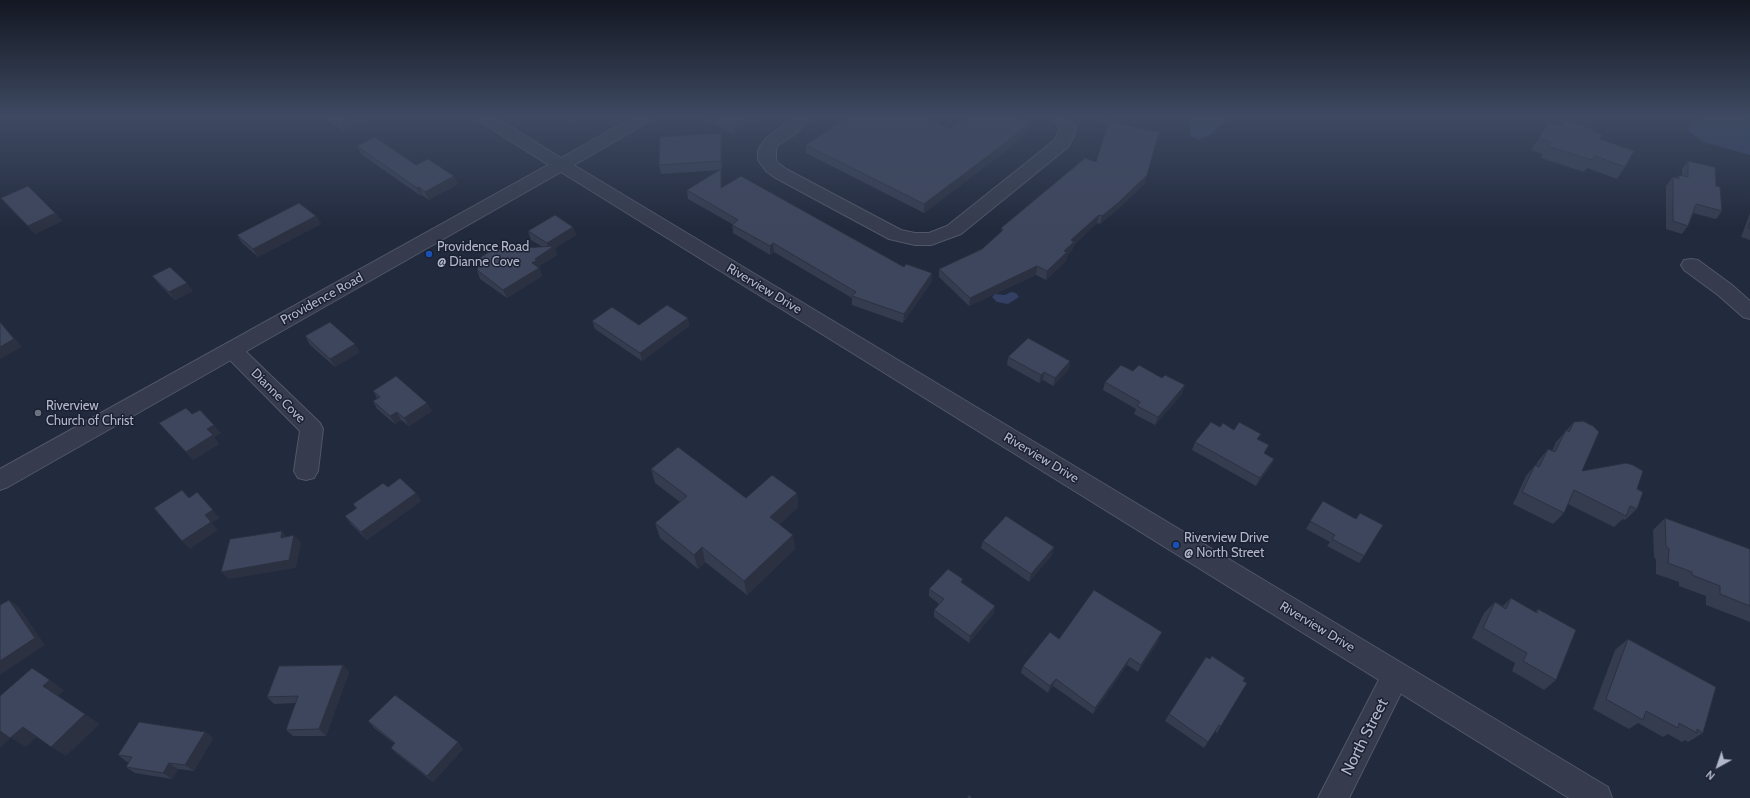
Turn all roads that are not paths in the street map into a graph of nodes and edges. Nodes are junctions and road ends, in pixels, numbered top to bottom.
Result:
1 (545, 155) edge
2 (578, 155) edge
3 (767, 155) edge
4 (1047, 155) edge
5 (561, 165) junction
6 (1691, 265) dead end
7 (1750, 312) edge
8 (232, 350) junction
9 (306, 471) dead end
10 (0, 480) edge
11 (1396, 675) junction
12 (1333, 798) edge
13 (1597, 798) edge

1 - 5 street, Riverview Drive
2 - 5 street, Providence Road
3 - 4 street
5 - 8 street, Providence Road
5 - 11 street, Riverview Drive
6 - 7 street
8 - 9 street, Dianne Cove
8 - 10 street, Providence Road
11 - 12 street, North Street
11 - 13 street, Riverview Drive

